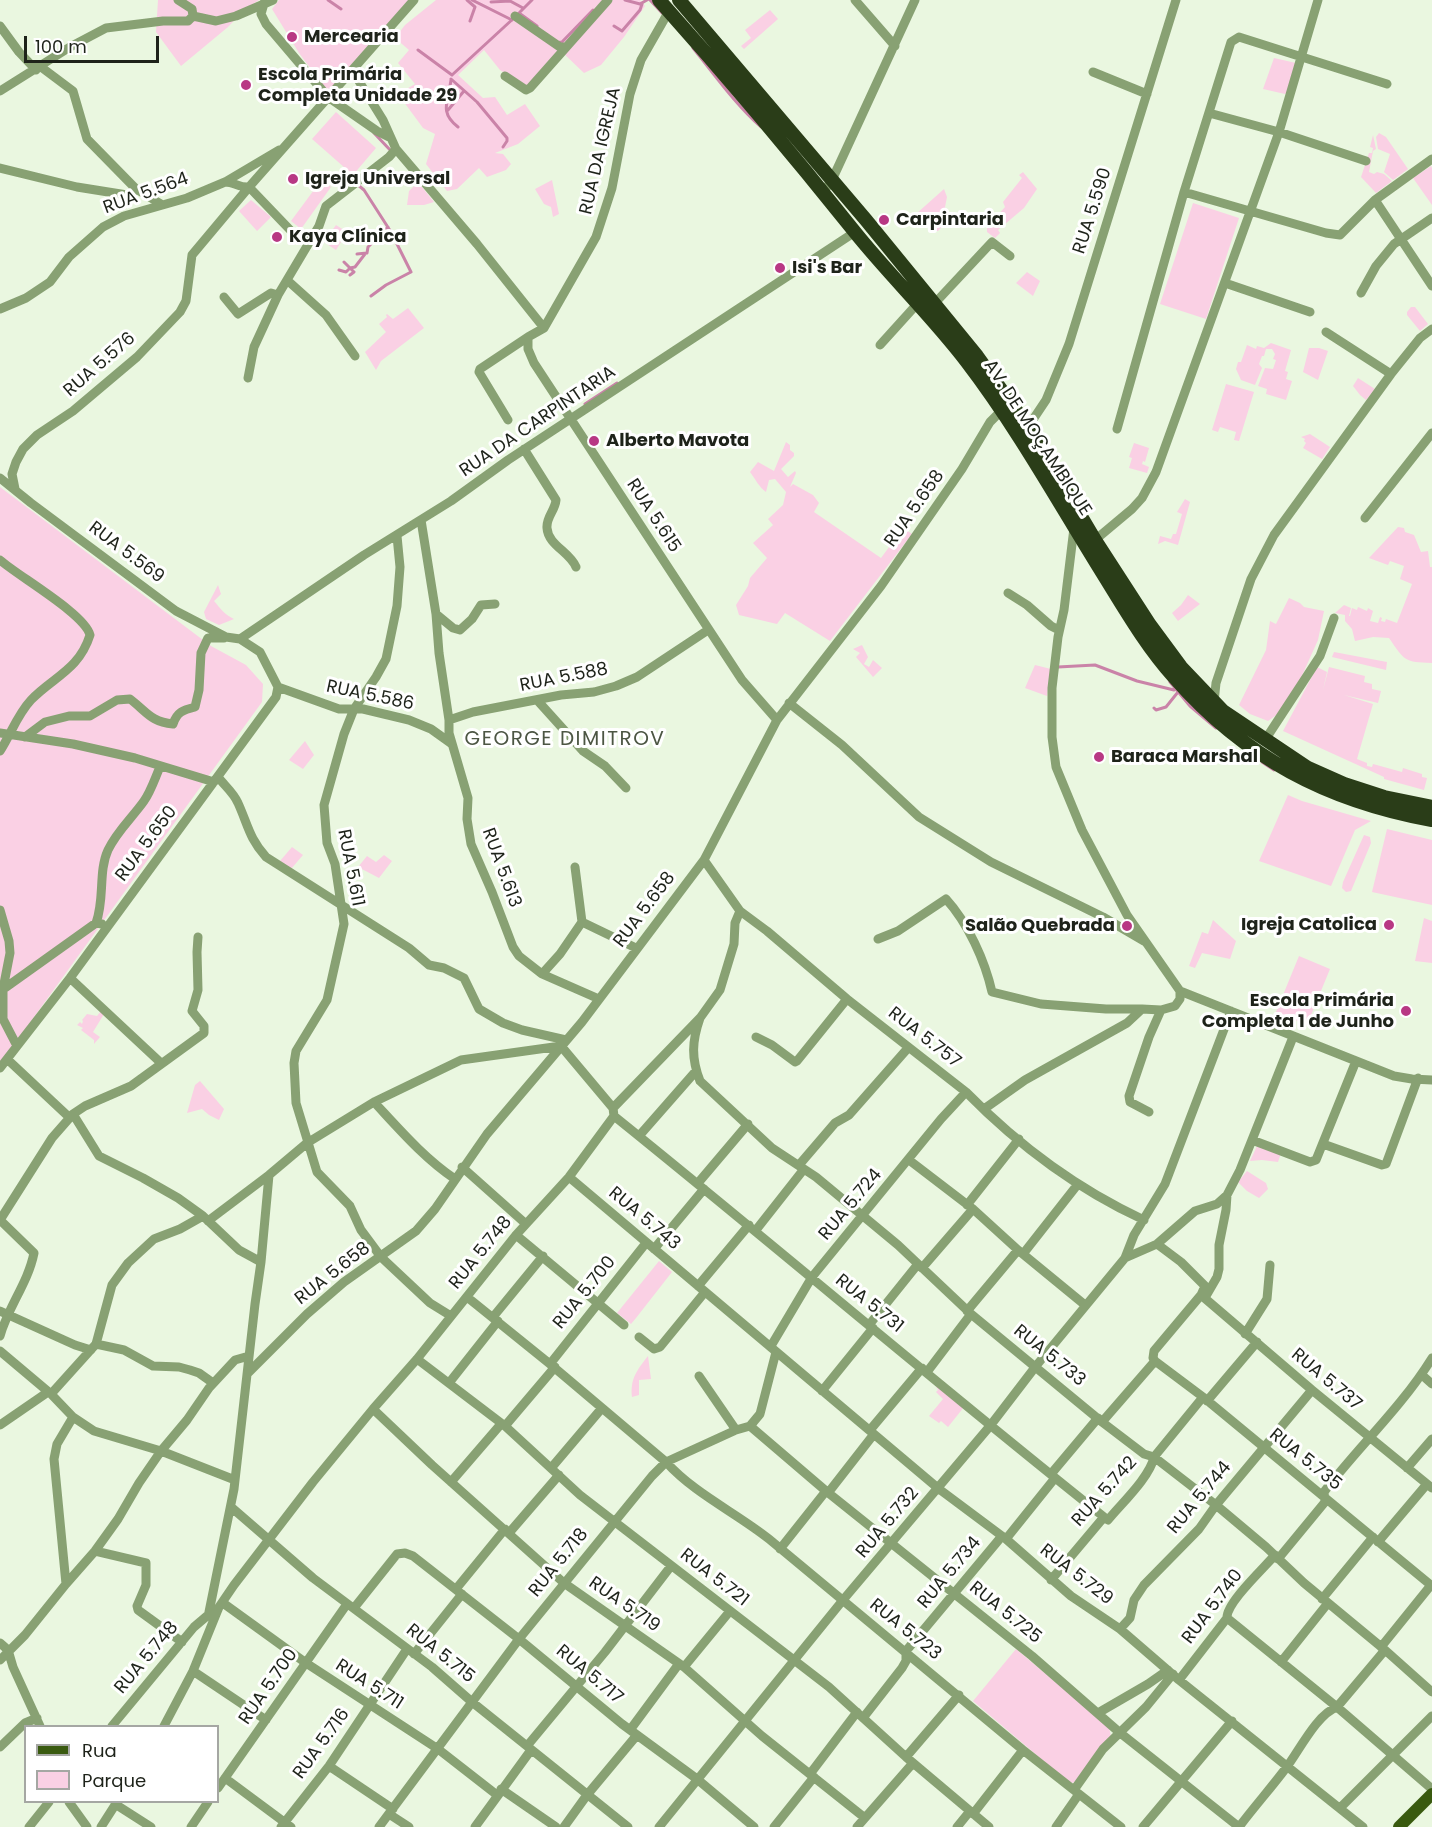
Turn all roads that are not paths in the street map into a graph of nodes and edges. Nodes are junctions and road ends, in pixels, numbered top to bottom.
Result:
1 (178, 0) edge
2 (414, 0) edge
3 (608, 0) edge
4 (659, 0) edge
5 (679, 0) edge
6 (855, 0) edge
7 (915, 0) edge
8 (1176, 0) edge
9 (1318, 0) edge
10 (267, 1) edge
11 (669, 11) junction
12 (193, 16) junction
13 (515, 16) dead end
14 (0, 26) edge
15 (895, 46) junction
16 (566, 47) junction
17 (1302, 56) junction
18 (39, 68) junction
19 (352, 70) junction
20 (1093, 72) dead end
21 (505, 76) dead end
22 (1388, 84) dead end
23 (0, 91) edge
24 (1147, 94) junction
25 (328, 97) junction
26 (1209, 113) junction
27 (1279, 132) junction
28 (389, 137) junction
29 (286, 146) junction
30 (396, 149) junction
31 (1432, 159) edge
32 (1366, 161) dead end
33 (0, 168) edge
34 (225, 182) junction
35 (828, 186) junction
36 (249, 187) junction
37 (136, 189) junction
38 (1184, 192) junction
39 (1375, 200) junction
40 (161, 204) junction
41 (1249, 212) junction
42 (1432, 218) edge
43 (855, 232) junction
44 (312, 238) junction
45 (1401, 238) junction
46 (1010, 256) dead end
47 (287, 280) junction
48 (1225, 284) junction
49 (1432, 286) edge
50 (1361, 293) dead end
51 (278, 295) junction
52 (224, 297) dead end
53 (918, 303) junction
54 (935, 303) junction
55 (0, 309) edge
56 (1310, 312) dead end
57 (544, 328) junction
58 (1432, 329) edge
59 (1326, 332) dead end
60 (528, 337) junction
61 (880, 345) dead end
62 (355, 356) dead end
63 (1390, 374) junction
64 (248, 378) dead end
65 (1001, 411) junction
66 (570, 419) junction
67 (508, 420) dead end
68 (1028, 427) junction
69 (1117, 429) dead end
70 (1432, 433) edge
71 (524, 449) junction
72 (0, 478) edge
73 (15, 489) junction
74 (1365, 518) dead end
75 (421, 520) junction
76 (1074, 528) junction
77 (397, 536) junction
78 (1095, 540) junction
79 (0, 560) edge
80 (576, 567) dead end
81 (1008, 593) dead end
82 (495, 604) dead end
83 (436, 614) junction
84 (1334, 618) dead end
85 (708, 630) junction
86 (1059, 630) junction
87 (226, 638) junction
88 (240, 639) junction
89 (278, 687) junction
90 (537, 700) junction
91 (1214, 702) junction
92 (789, 704) junction
93 (354, 709) junction
94 (449, 720) junction
95 (777, 720) junction
96 (0, 733) edge
97 (11, 734) junction
98 (25, 737) junction
99 (1265, 740) junction
100 (452, 744) junction
101 (0, 752) edge
102 (160, 767) junction
103 (216, 779) junction
104 (626, 788) dead end
105 (1432, 807) edge
106 (1432, 820) edge
107 (704, 860) junction
108 (575, 867) dead end
109 (342, 906) junction
110 (0, 909) edge
111 (740, 911) junction
112 (582, 922) junction
113 (96, 923) junction
114 (107, 926) junction
115 (198, 937) dead end
116 (878, 939) dead end
117 (1146, 942) junction
118 (636, 948) junction
119 (542, 974) junction
120 (70, 978) junction
121 (2, 990) edge
122 (1180, 991) junction
123 (599, 999) junction
124 (847, 999) junction
125 (1142, 1009) junction
126 (1161, 1010) junction
127 (1231, 1011) junction
128 (1, 1018) edge
129 (700, 1018) junction
130 (756, 1036) dead end
131 (1293, 1037) junction
132 (564, 1043) junction
133 (17, 1046) junction
134 (908, 1048) junction
135 (7, 1059) junction
136 (1356, 1061) junction
137 (161, 1063) junction
138 (0, 1068) edge
139 (696, 1071) junction
140 (1418, 1078) junction
141 (1432, 1080) edge
142 (966, 1092) junction
143 (374, 1102) junction
144 (984, 1109) junction
145 (614, 1112) junction
146 (1149, 1112) dead end
147 (72, 1116) junction
148 (748, 1124) junction
149 (639, 1136) junction
150 (1019, 1140) junction
151 (1252, 1140) junction
152 (307, 1143) junction
153 (1323, 1144) junction
154 (909, 1160) junction
155 (462, 1167) junction
156 (801, 1167) junction
157 (269, 1175) junction
158 (569, 1177) junction
159 (455, 1179) junction
160 (1078, 1184) junction
161 (701, 1186) junction
162 (1227, 1195) junction
163 (970, 1207) junction
164 (864, 1216) junction
165 (206, 1219) junction
166 (0, 1220) edge
167 (1144, 1220) junction
168 (526, 1224) junction
169 (752, 1227) junction
170 (516, 1235) junction
171 (1157, 1244) junction
172 (650, 1246) junction
173 (1021, 1252) junction
174 (543, 1256) junction
175 (381, 1257) junction
176 (1125, 1258) junction
177 (261, 1263) junction
178 (1270, 1265) dead end
179 (920, 1266) junction
180 (812, 1278) junction
181 (702, 1289) junction
182 (467, 1297) junction
183 (1203, 1297) junction
184 (598, 1303) junction
185 (1085, 1305) junction
186 (4, 1313) edge
187 (969, 1313) junction
188 (451, 1316) junction
189 (495, 1319) junction
190 (624, 1325) dead end
191 (871, 1326) junction
192 (1245, 1334) junction
193 (0, 1336) edge
194 (639, 1336) dead end
195 (1257, 1342) junction
196 (93, 1347) junction
197 (774, 1349) junction
198 (0, 1351) edge
199 (249, 1356) junction
200 (1432, 1358) edge
201 (417, 1359) junction
202 (1155, 1361) junction
203 (553, 1365) junction
204 (1036, 1366) junction
205 (924, 1370) junction
206 (247, 1374) junction
207 (1422, 1375) junction
208 (699, 1376) dead end
209 (213, 1383) junction
210 (449, 1383) junction
211 (1432, 1383) edge
212 (1312, 1390) junction
213 (822, 1391) junction
214 (49, 1393) junction
215 (1205, 1399) junction
216 (602, 1408) junction
217 (373, 1409) junction
218 (73, 1417) junction
219 (1100, 1420) junction
220 (0, 1425) edge
221 (503, 1425) junction
222 (750, 1426) junction
223 (990, 1426) junction
224 (736, 1430) junction
225 (872, 1432) junction
226 (1371, 1438) junction
227 (1432, 1439) edge
228 (1263, 1448) junction
229 (161, 1451) junction
230 (1154, 1457) junction
231 (666, 1462) junction
232 (552, 1467) junction
233 (1407, 1467) junction
234 (560, 1475) junction
235 (1053, 1476) junction
236 (236, 1480) junction
237 (451, 1482) junction
238 (1430, 1486) edge
239 (939, 1489) junction
240 (827, 1492) junction
241 (1326, 1498) junction
242 (1216, 1505) junction
243 (231, 1507) junction
244 (1104, 1517) junction
245 (615, 1520) junction
246 (507, 1531) junction
247 (1004, 1538) junction
248 (270, 1539) junction
249 (1376, 1540) junction
250 (892, 1544) junction
251 (780, 1549) junction
252 (95, 1551) junction
253 (401, 1553) joint
254 (1277, 1557) junction
255 (671, 1566) junction
256 (1051, 1580) junction
257 (564, 1583) junction
258 (66, 1584) junction
259 (1431, 1586) edge
260 (459, 1592) junction
261 (955, 1593) junction
262 (843, 1600) junction
263 (1325, 1601) junction
264 (221, 1605) junction
265 (350, 1606) junction
266 (730, 1611) junction
267 (209, 1612) junction
268 (1227, 1618) junction
269 (625, 1624) junction
270 (1120, 1629) junction
271 (519, 1639) junction
272 (182, 1642) junction
273 (4, 1647) edge
274 (1383, 1648) junction
275 (906, 1651) junction
276 (411, 1652) junction
277 (0, 1660) edge
278 (794, 1660) junction
279 (1281, 1662) junction
280 (306, 1663) junction
281 (681, 1666) junction
282 (193, 1671) junction
283 (1173, 1675) junction
284 (575, 1686) junction
285 (1432, 1692) edge
286 (959, 1695) junction
287 (472, 1702) junction
288 (371, 1705) junction
289 (1337, 1707) junction
290 (1098, 1713) junction
291 (860, 1715) junction
292 (1432, 1716) edge
293 (266, 1720) junction
294 (746, 1721) junction
295 (1232, 1721) junction
296 (38, 1722) edge
297 (113, 1725) edge
298 (165, 1725) edge
299 (633, 1732) junction
300 (1119, 1732) junction
301 (0, 1747) edge
302 (529, 1748) junction
303 (438, 1749) junction
304 (1023, 1750) junction
305 (1391, 1755) junction
306 (910, 1760) junction
307 (329, 1766) junction
308 (1287, 1767) junction
309 (812, 1775) junction
310 (697, 1779) junction
311 (220, 1782) edge
312 (1183, 1782) junction
313 (1432, 1791) edge
314 (499, 1792) junction
315 (1077, 1792) junction
316 (587, 1795) junction
317 (48, 1803) edge
318 (70, 1803) edge
319 (116, 1803) edge
320 (207, 1803) edge
321 (1340, 1808) junction
322 (391, 1811) junction
323 (971, 1813) junction
324 (863, 1824) edge
325 (286, 1825) edge
326 (29, 1827) edge
327 (87, 1827) edge
328 (101, 1827) edge
329 (152, 1827) edge
330 (191, 1827) edge
331 (380, 1827) edge
332 (409, 1827) edge
333 (475, 1827) edge
334 (556, 1827) edge
335 (564, 1827) edge
336 (628, 1827) edge
337 (659, 1827) edge
338 (754, 1827) edge
339 (774, 1827) edge
340 (957, 1827) edge
341 (989, 1827) edge
342 (1056, 1827) edge
343 (1121, 1827) edge
344 (1143, 1827) edge
345 (1239, 1827) edge
346 (1363, 1827) edge
347 (1399, 1827) edge

1 - 12 street
2 - 19 street
3 - 16 street
4 - 11 highway, AV. DE MOÇAMBIQUE
5 - 35 highway, AV. DE MOÇAMBIQUE
6 - 15 street
7 - 15 street
8 - 24 street, RUA 5.590
9 - 17 street
10 - 12 street
10 - 25 street
11 - 35 highway, AV. DE MOÇAMBIQUE
11 - 57 street, RUA DA IGREJA
12 - 18 street
13 - 16 street
14 - 18 street
15 - 35 street
16 - 21 street
17 - 22 street
17 - 26 street
17 - 27 street
18 - 23 street
18 - 37 street
19 - 25 street
19 - 28 street
20 - 24 street
24 - 68 street, RUA 5.590
25 - 28 street
25 - 29 street
26 - 27 street
26 - 38 street
27 - 32 street
27 - 41 street
28 - 30 street
29 - 34 street, RUA 5.564
29 - 36 street
30 - 44 street
30 - 57 street
31 - 39 street
33 - 37 street
34 - 36 street
34 - 40 street, RUA 5.564
35 - 43 highway, AV. DE MOÇAMBIQUE
35 - 54 highway, AV. DE MOÇAMBIQUE
36 - 44 street
36 - 73 street, RUA 5.576
37 - 40 street
38 - 41 street
38 - 69 street
39 - 41 street
39 - 45 street
40 - 55 street, RUA 5.564
41 - 48 street
42 - 45 street
43 - 53 highway, AV. DE MOÇAMBIQUE
43 - 66 street, RUA DA CARPINTARIA
44 - 47 street
45 - 49 street
45 - 50 street
46 - 54 street
47 - 51 street
47 - 62 street
48 - 56 street
48 - 78 street
51 - 52 street
51 - 64 street
53 - 61 street
53 - 65 highway, AV. DE MOÇAMBIQUE
54 - 68 highway, AV. DE MOÇAMBIQUE
57 - 60 street
58 - 63 street
59 - 63 street
60 - 66 street, RUA 5.615
60 - 67 street
63 - 91 street
65 - 76 highway, AV. DE MOÇAMBIQUE
65 - 92 street, RUA 5.658
66 - 71 street, RUA DA CARPINTARIA
66 - 85 street, RUA 5.615
68 - 78 highway, AV. DE MOÇAMBIQUE
70 - 74 street
71 - 75 street, RUA DA CARPINTARIA
71 - 80 street
72 - 73 street, RUA 5.569
73 - 87 street, RUA 5.569
75 - 77 street, RUA DA CARPINTARIA
75 - 83 street, RUA 5.613
76 - 86 street
76 - 106 highway, AV. DE MOÇAMBIQUE
77 - 88 street, RUA DA CARPINTARIA
77 - 93 street, RUA 5.611
78 - 91 highway, AV. DE MOÇAMBIQUE
79 - 97 street
81 - 86 street
82 - 83 street
83 - 94 street, RUA 5.613
84 - 99 street
85 - 90 street, RUA 5.588
85 - 95 street, RUA 5.615
86 - 117 street
87 - 88 street, RUA 5.569
87 - 98 street
88 - 89 street
89 - 93 street, RUA 5.586
89 - 103 street, RUA 5.650
90 - 94 street, RUA 5.588
90 - 104 street
91 - 99 highway, AV. DE MOÇAMBIQUE
92 - 95 street, RUA 5.658
92 - 117 street
93 - 100 street, RUA 5.586
93 - 109 street, RUA 5.611
94 - 100 street, RUA 5.613
95 - 107 street, RUA 5.658
96 - 97 street
97 - 98 street
97 - 101 street
98 - 102 street
99 - 105 highway, AV. DE MOÇAMBIQUE
100 - 119 street, RUA 5.613
102 - 103 street
102 - 113 street
103 - 109 street
103 - 114 street, RUA 5.650
107 - 111 street, RUA 5.757
107 - 118 street, RUA 5.658
108 - 112 street
109 - 132 street
109 - 152 street, RUA 5.611
110 - 121 street
111 - 124 street, RUA 5.757
111 - 129 street, RUA 5.748
112 - 118 street
112 - 119 street
113 - 114 street
113 - 121 street
114 - 120 street, RUA 5.650
115 - 137 street
116 - 125 street
117 - 122 street
118 - 123 street, RUA 5.658
119 - 123 street, RUA 5.613
120 - 133 street, RUA 5.650
120 - 137 street
121 - 128 street
122 - 126 street
122 - 127 street
123 - 132 street, RUA 5.658
124 - 130 street
124 - 134 street, RUA 5.757
125 - 126 street
125 - 144 street
126 - 146 street
127 - 131 street
127 - 167 street
128 - 133 street
129 - 139 street
129 - 145 street, RUA 5.748
131 - 136 street
131 - 151 street
132 - 143 street
132 - 145 street, RUA 5.731
132 - 155 street, RUA 5.658
133 - 135 street, RUA 5.650
134 - 142 street, RUA 5.757
134 - 156 street
135 - 138 street, RUA 5.650
135 - 147 street
136 - 140 street
136 - 153 street
137 - 147 street
139 - 148 street, RUA 5.733
139 - 149 street
140 - 141 street
140 - 153 street
142 - 144 street, RUA 5.757
142 - 154 street, RUA 5.724
143 - 152 street
143 - 159 street
144 - 150 street, RUA 5.757
145 - 149 street, RUA 5.731
145 - 158 street, RUA 5.748
147 - 165 street
147 - 166 street
148 - 156 street, RUA 5.733
148 - 161 street, RUA 5.700
149 - 161 street, RUA 5.731
150 - 160 street, RUA 5.757
150 - 163 street
151 - 153 street
151 - 162 street
152 - 157 street
152 - 175 street, RUA 5.611
154 - 163 street
154 - 164 street, RUA 5.724
155 - 159 street, RUA 5.658
155 - 168 street
156 - 164 street, RUA 5.733
156 - 169 street
157 - 165 street
157 - 177 street
158 - 168 street, RUA 5.748
158 - 172 street, RUA 5.743
159 - 175 street, RUA 5.658
160 - 167 street, RUA 5.757
160 - 173 street
161 - 169 street, RUA 5.731
161 - 172 street, RUA 5.700
162 - 171 street, RUA 5.732
162 - 183 street
163 - 173 street
163 - 179 street
164 - 179 street, RUA 5.733
164 - 180 street, RUA 5.724
165 - 177 street
165 - 196 street
166 - 186 street
167 - 176 street
168 - 170 street, RUA 5.748
169 - 180 street, RUA 5.731
169 - 181 street
170 - 174 street
170 - 182 street, RUA 5.748
171 - 176 street, RUA 5.732
171 - 183 street
172 - 181 street, RUA 5.743
172 - 184 street, RUA 5.700
173 - 185 street
173 - 187 street
174 - 184 street
174 - 189 street
175 - 188 street, RUA 5.611
175 - 206 street, RUA 5.658
176 - 185 street, RUA 5.732
177 - 199 street
178 - 192 street
179 - 187 street, RUA 5.733
179 - 191 street
180 - 191 street, RUA 5.731
180 - 197 street, RUA 5.724
181 - 194 street
181 - 197 street, RUA 5.743
182 - 188 street, RUA 5.748
182 - 189 street, RUA 5.723
183 - 192 street, RUA 5.737
183 - 202 street
184 - 190 street
184 - 203 street, RUA 5.700
185 - 204 street, RUA 5.732
186 - 193 street
186 - 196 street
187 - 204 street, RUA 5.733
187 - 205 street
188 - 201 street, RUA 5.748
189 - 203 street, RUA 5.723
189 - 210 street
191 - 205 street, RUA 5.731
191 - 213 street
192 - 195 street, RUA 5.737
195 - 212 street, RUA 5.737
195 - 215 street, RUA 5.742
196 - 209 street
196 - 214 street
197 - 213 street, RUA 5.729
197 - 222 street
198 - 214 street
199 - 206 street
199 - 209 street
200 - 207 street, RUA 5.740
201 - 210 street, RUA 5.721
201 - 217 street, RUA 5.748
202 - 215 street, RUA 5.735
202 - 219 street
203 - 216 street, RUA 5.723
203 - 221 street, RUA 5.700
204 - 219 street, RUA 5.733
204 - 223 street, RUA 5.732
205 - 223 street, RUA 5.731
205 - 225 street
206 - 236 street
207 - 211 street
207 - 226 street, RUA 5.740
208 - 224 street
209 - 229 street
210 - 221 street, RUA 5.721
212 - 226 street, RUA 5.737
212 - 228 street, RUA 5.744
213 - 225 street, RUA 5.729
214 - 218 street
214 - 220 street
215 - 228 street, RUA 5.735
215 - 230 street, RUA 5.742
216 - 231 street, RUA 5.723
216 - 232 street
217 - 237 street, RUA 5.719
217 - 248 street, RUA 5.748
218 - 229 street
218 - 258 street
219 - 230 street, RUA 5.733
219 - 235 street
221 - 232 street, RUA 5.721
221 - 237 street, RUA 5.700
222 - 224 street, RUA 5.718
222 - 240 street, RUA 5.725
223 - 235 street, RUA 5.731
223 - 239 street, RUA 5.732
224 - 231 street, RUA 5.718
225 - 239 street, RUA 5.729
225 - 240 street
226 - 233 street, RUA 5.737
226 - 241 street, RUA 5.740
227 - 233 street
228 - 241 street, RUA 5.735
228 - 242 street, RUA 5.744
229 - 236 street
229 - 252 street
230 - 242 street, RUA 5.733
230 - 244 street, RUA 5.742
231 - 245 street, RUA 5.718
231 - 251 street, RUA 5.723
232 - 234 street, RUA 5.721
233 - 238 street, RUA 5.737
234 - 245 street, RUA 5.721
234 - 246 street, RUA 5.716
235 - 244 street, RUA 5.731
235 - 247 street
236 - 243 street
237 - 246 street, RUA 5.719
238 - 249 street
239 - 247 street, RUA 5.729
239 - 250 street, RUA 5.732
240 - 250 street, RUA 5.725
240 - 251 street
241 - 249 street, RUA 5.735
241 - 254 street, RUA 5.740
242 - 254 street, RUA 5.733
242 - 270 street, RUA 5.744
243 - 248 street, RUA 5.715
243 - 267 street
244 - 256 street, RUA 5.742
245 - 255 street, RUA 5.721
245 - 257 street, RUA 5.718
246 - 257 street, RUA 5.719
246 - 260 street, RUA 5.716
247 - 256 street, RUA 5.729
247 - 261 street, RUA 5.734
248 - 264 street, RUA 5.748
248 - 265 street, RUA 5.715
249 - 259 street, RUA 5.735
249 - 263 street
250 - 261 street, RUA 5.725
250 - 262 street, RUA 5.732
251 - 262 street, RUA 5.723
252 - 258 street
252 - 272 street
253 - 260 street, RUA 5.717
253 - 265 street, RUA 5.700
254 - 263 street, RUA 5.733
254 - 268 street, RUA 5.740
255 - 266 street, RUA 5.721
255 - 269 street
256 - 270 street, RUA 5.729
257 - 269 street, RUA 5.719
257 - 271 street, RUA 5.718
258 - 273 street
259 - 274 street
260 - 271 street, RUA 5.717
260 - 276 street, RUA 5.716
261 - 275 street, RUA 5.734
261 - 290 street, RUA 5.725
262 - 275 street, RUA 5.723
262 - 278 street, RUA 5.732
263 - 274 street, RUA 5.733
263 - 279 street
264 - 267 street, RUA 5.748
264 - 280 street, RUA 5.711
264 - 282 street, RUA 5.748
265 - 276 street, RUA 5.715
265 - 280 street, RUA 5.700
266 - 278 street, RUA 5.721
266 - 281 street
267 - 272 street, RUA 5.748
268 - 279 street
268 - 283 street, RUA 5.740
269 - 281 street, RUA 5.719
269 - 284 street
270 - 283 street, RUA 5.729
271 - 284 street, RUA 5.717
271 - 287 street, RUA 5.718
272 - 297 street, RUA 5.748
273 - 277 street
273 - 296 street
274 - 285 street, RUA 5.733
274 - 289 street
275 - 286 street, RUA 5.723
275 - 291 street, RUA 5.734
276 - 287 street, RUA 5.715
276 - 288 street, RUA 5.716
278 - 291 street, RUA 5.721
278 - 294 street, RUA 5.732
279 - 289 street
280 - 288 street, RUA 5.711
280 - 293 street, RUA 5.700
281 - 294 street, RUA 5.719
281 - 299 street
282 - 293 street
282 - 298 street, RUA 5.748
283 - 290 street
283 - 295 street, RUA 5.729
283 - 300 street, RUA 5.740
284 - 299 street, RUA 5.717
284 - 302 street
286 - 304 street, RUA 5.723
286 - 306 street
287 - 302 street, RUA 5.715
287 - 303 street, RUA 5.718
288 - 303 street, RUA 5.711
288 - 307 street, RUA 5.716
289 - 305 street
289 - 308 street
290 - 300 street, RUA 5.725
291 - 306 street, RUA 5.721
291 - 309 street, RUA 5.734
292 - 305 street
293 - 311 street, RUA 5.700
294 - 309 street, RUA 5.719
294 - 310 street, RUA 5.732
295 - 308 street, RUA 5.729
295 - 312 street
296 - 301 street
299 - 310 street, RUA 5.717
299 - 316 street
300 - 312 street, RUA 5.725
300 - 315 street, RUA 5.740
302 - 314 street
302 - 316 street, RUA 5.715
303 - 314 street, RUA 5.711
303 - 322 street, RUA 5.718
304 - 315 street, RUA 5.723
304 - 323 street
305 - 313 street
305 - 321 street
306 - 323 street, RUA 5.721
306 - 324 street
307 - 322 street
307 - 325 street, RUA 5.716
308 - 321 street, RUA 5.729
308 - 345 street
309 - 324 street, RUA 5.719
309 - 339 street, RUA 5.734
310 - 337 street, RUA 5.732
310 - 338 street, RUA 5.717
311 - 325 street
312 - 344 street
312 - 345 street, RUA 5.725
313 - 347 main road
314 - 333 street
314 - 334 street, RUA 5.711
315 - 342 street, RUA 5.740
315 - 343 street, RUA 5.723
316 - 335 street
316 - 336 street, RUA 5.715
317 - 326 street
318 - 327 street
319 - 328 street
319 - 329 street
320 - 330 street
321 - 346 street, RUA 5.729
322 - 331 street, RUA 5.718
322 - 332 street
323 - 340 street
323 - 341 street, RUA 5.721

